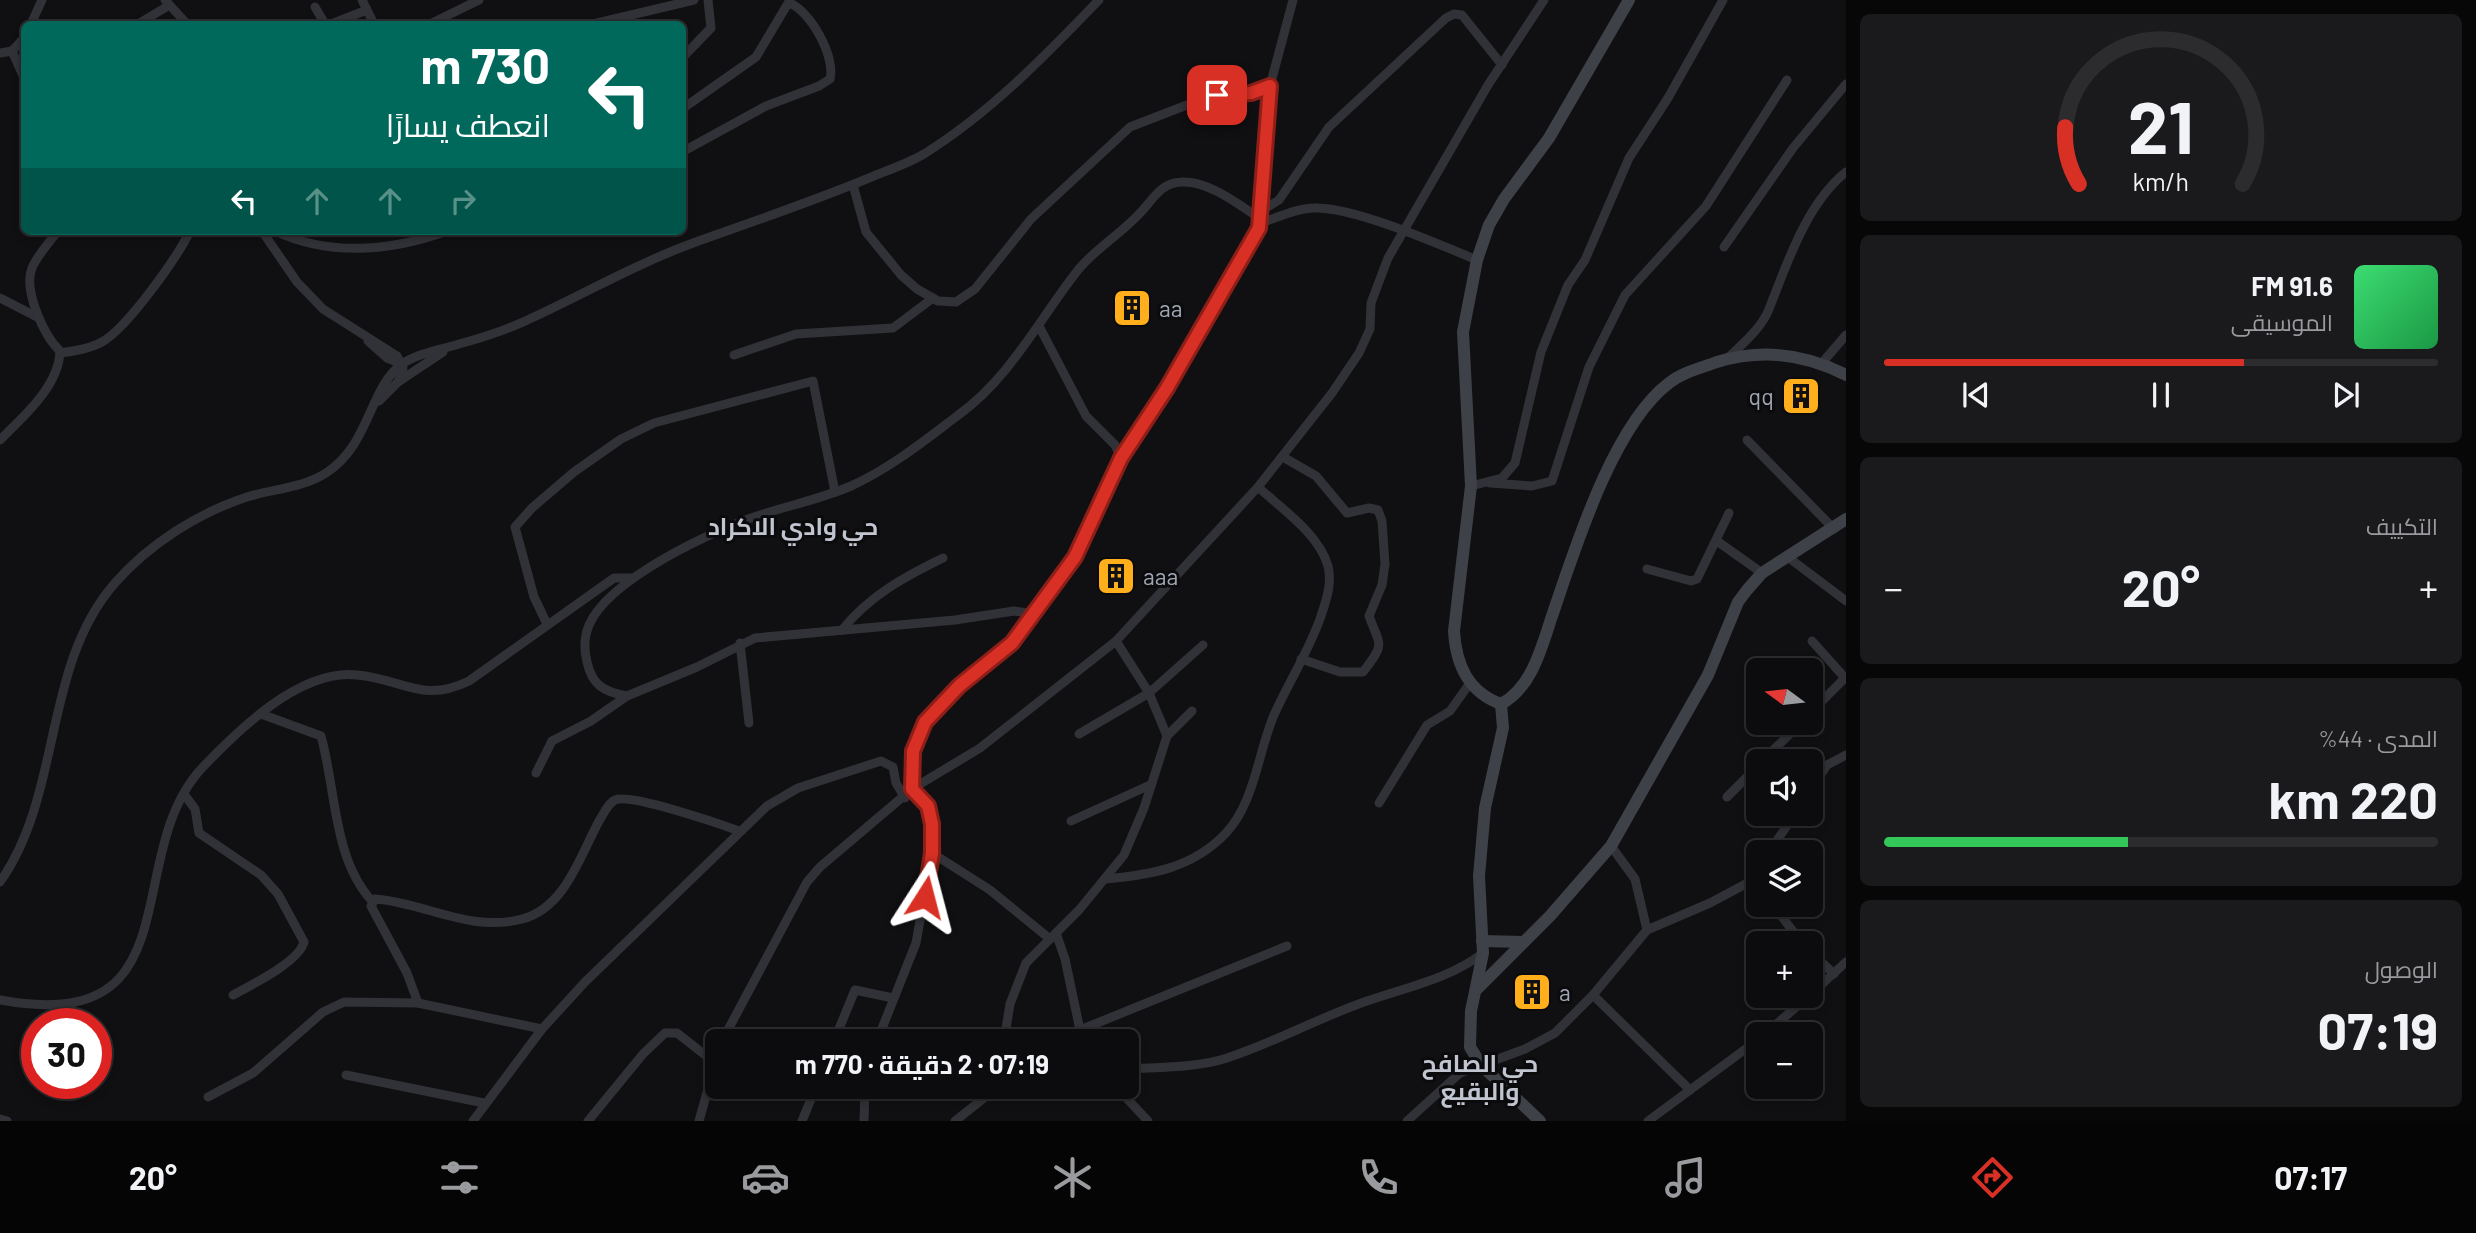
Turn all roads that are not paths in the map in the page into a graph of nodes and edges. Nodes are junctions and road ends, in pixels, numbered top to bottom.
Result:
1 (41, 0) edge
2 (362, 0) edge
3 (479, 0) edge
4 (694, 0) edge
5 (708, 0) edge
6 (1099, 0) edge
7 (1293, 0) edge
8 (1544, 0) edge
9 (1629, 0) edge
10 (1723, 0) edge
11 (789, 1) edge
12 (167, 3) edge
13 (315, 7) dead end
14 (367, 10) junction
15 (32, 21) edge
16 (142, 21) edge
17 (184, 21) edge
18 (323, 21) edge
19 (339, 21) edge
20 (372, 21) edge
21 (435, 21) edge
22 (606, 21) edge
23 (21, 41) edge
24 (12, 51) junction
25 (0, 53) edge
26 (686, 54) edge
27 (1502, 65) junction
28 (21, 71) edge
29 (1787, 80) dead end
30 (1846, 84) edge
31 (1270, 86) junction
32 (686, 106) edge
33 (686, 150) edge
34 (1846, 172) edge
35 (853, 185) junction
36 (1261, 218) junction
37 (1404, 233) junction
38 (55, 235) edge
39 (188, 235) edge
40 (265, 235) edge
41 (286, 235) edge
42 (434, 235) edge
43 (1724, 247) dead end
44 (1477, 260) junction
45 (0, 298) edge
46 (933, 298) junction
47 (39, 318) junction
48 (1039, 326) junction
49 (1846, 335) edge
50 (453, 346) junction
51 (60, 353) junction
52 (734, 355) dead end
53 (1727, 359) junction
54 (1822, 363) junction
55 (402, 364) junction
56 (420, 366) junction
57 (1846, 375) edge
58 (398, 382) junction
59 (378, 402) junction
60 (0, 440) edge
61 (1746, 440) dead end
62 (1283, 457) junction
63 (1121, 458) junction
64 (1488, 482) junction
65 (1471, 486) junction
66 (1258, 487) junction
67 (835, 492) junction
68 (1729, 513) dead end
69 (1846, 519) edge
70 (1834, 528) junction
71 (1717, 541) junction
72 (943, 558) dead end
73 (1789, 558) junction
74 (1647, 569) dead end
75 (1762, 573) junction
76 (632, 578) junction
77 (1846, 601) edge
78 (1034, 614) junction
79 (547, 624) junction
80 (842, 630) junction
81 (1116, 641) junction
82 (1812, 641) dead end
83 (740, 643) junction
84 (1202, 645) dead end
85 (1301, 659) junction
86 (1846, 677) edge
87 (1470, 683) junction
88 (1149, 693) junction
89 (627, 696) junction
90 (1824, 699) edge
91 (1501, 704) junction
92 (1192, 711) dead end
93 (261, 714) junction
94 (749, 723) dead end
95 (1079, 734) dead end
96 (1789, 735) edge
97 (1167, 736) junction
98 (1775, 749) edge
99 (1846, 755) edge
100 (1823, 771) edge
101 (536, 773) dead end
102 (1746, 778) edge
103 (1150, 785) junction
104 (912, 789) junction
105 (184, 794) junction
106 (1727, 797) dead end
107 (905, 798) junction
108 (1379, 803) dead end
109 (1071, 821) dead end
110 (739, 831) junction
111 (1611, 846) junction
112 (932, 853) junction
113 (1105, 879) junction
114 (0, 882) edge
115 (1746, 884) edge
116 (372, 901) junction
117 (1782, 917) edge
118 (1647, 930) junction
119 (1793, 931) edge
120 (1053, 936) junction
121 (1524, 942) junction
122 (1287, 946) dead end
123 (1482, 947) junction
124 (1846, 962) edge
125 (1823, 963) edge
126 (1834, 974) junction
127 (1823, 984) edge
128 (1476, 990) junction
129 (1593, 995) junction
130 (233, 996) dead end
131 (893, 998) junction
132 (0, 1000) edge
133 (418, 1003) junction
134 (1795, 1008) edge
135 (1779, 1022) edge
136 (542, 1029) junction
137 (728, 1029) edge
138 (839, 1029) edge
139 (881, 1029) edge
140 (1007, 1029) edge
141 (1080, 1029) edge
142 (1082, 1029) edge
143 (1746, 1049) edge
144 (705, 1050) edge
145 (1481, 1065) junction
146 (1139, 1068) edge
147 (346, 1075) dead end
148 (1690, 1090) junction
149 (208, 1097) dead end
150 (705, 1098) edge
151 (811, 1099) edge
152 (865, 1099) edge
153 (983, 1099) edge
154 (1127, 1099) edge
155 (484, 1103) junction
156 (0, 1119) edge
157 (7, 1121) edge
158 (473, 1121) edge
159 (588, 1121) edge
160 (699, 1121) edge
161 (802, 1121) edge
162 (864, 1121) edge
163 (955, 1121) edge
164 (1148, 1121) edge
165 (1407, 1121) edge
166 (1540, 1121) edge
167 (1648, 1121) edge

1 - 15 street
2 - 14 street
3 - 21 street
4 - 22 street
5 - 26 street
6 - 35 street
7 - 31 street
8 - 27 street
9 - 44 street
10 - 64 street
11 - 32 street
11 - 33 street
12 - 16 street
12 - 17 street
13 - 18 street
14 - 19 street
14 - 20 street
23 - 24 street
24 - 25 street
24 - 28 street
27 - 36 street
27 - 37 street
29 - 64 street
30 - 43 street
31 - 36 street
31 - 46 street
34 - 53 street
35 - 46 street
35 - 50 street
36 - 37 street
36 - 48 street
36 - 63 street
37 - 44 street
37 - 62 street
38 - 47 street
39 - 51 street
40 - 55 street
41 - 42 street
44 - 65 street
45 - 47 street
46 - 52 street
47 - 51 street
48 - 63 street
48 - 67 street
49 - 54 street
50 - 55 street
50 - 56 street
51 - 60 street
53 - 54 street
53 - 91 street
54 - 57 street
55 - 56 street
55 - 58 street
55 - 59 street
56 - 58 street
58 - 59 street
59 - 114 street
61 - 70 street
62 - 66 street
62 - 85 street
63 - 78 street
64 - 65 street
65 - 87 street
66 - 81 street
66 - 85 street
67 - 76 street
67 - 79 street
68 - 71 street
69 - 70 street
70 - 73 street
71 - 74 street
71 - 75 street
72 - 80 street
73 - 75 street
73 - 77 street
75 - 111 street
76 - 79 street
76 - 89 street
78 - 80 street
78 - 104 street
79 - 93 street
80 - 83 street
81 - 88 street
81 - 104 street
82 - 86 street
83 - 89 street
83 - 94 street
84 - 88 street
85 - 113 street
86 - 90 street
87 - 91 street
87 - 108 street
88 - 95 street
88 - 97 street
89 - 101 street
91 - 123 street
92 - 97 street
93 - 105 street
93 - 116 street
96 - 98 street
97 - 103 street
99 - 100 street
102 - 106 street
103 - 109 street
103 - 113 street
104 - 107 street
104 - 112 street
105 - 130 street
105 - 132 street
107 - 110 street
107 - 137 street
110 - 116 street
110 - 136 street
111 - 118 street
111 - 121 street
112 - 120 street
112 - 131 street
113 - 120 street
115 - 118 street
116 - 133 street
117 - 119 street
118 - 129 street
120 - 140 street
120 - 141 street
121 - 123 street
121 - 128 street
122 - 142 street
123 - 128 street
123 - 146 street
124 - 126 street
125 - 126 street
126 - 127 street
128 - 145 street
129 - 145 street
129 - 148 street
131 - 138 street
131 - 139 street
133 - 136 street
133 - 149 street
134 - 135 street
136 - 155 street
143 - 148 street
144 - 159 street
145 - 165 street
145 - 166 street
147 - 155 street
148 - 167 street
150 - 160 street
151 - 161 street
152 - 162 street
153 - 163 street
154 - 164 street
155 - 158 street
156 - 157 street

